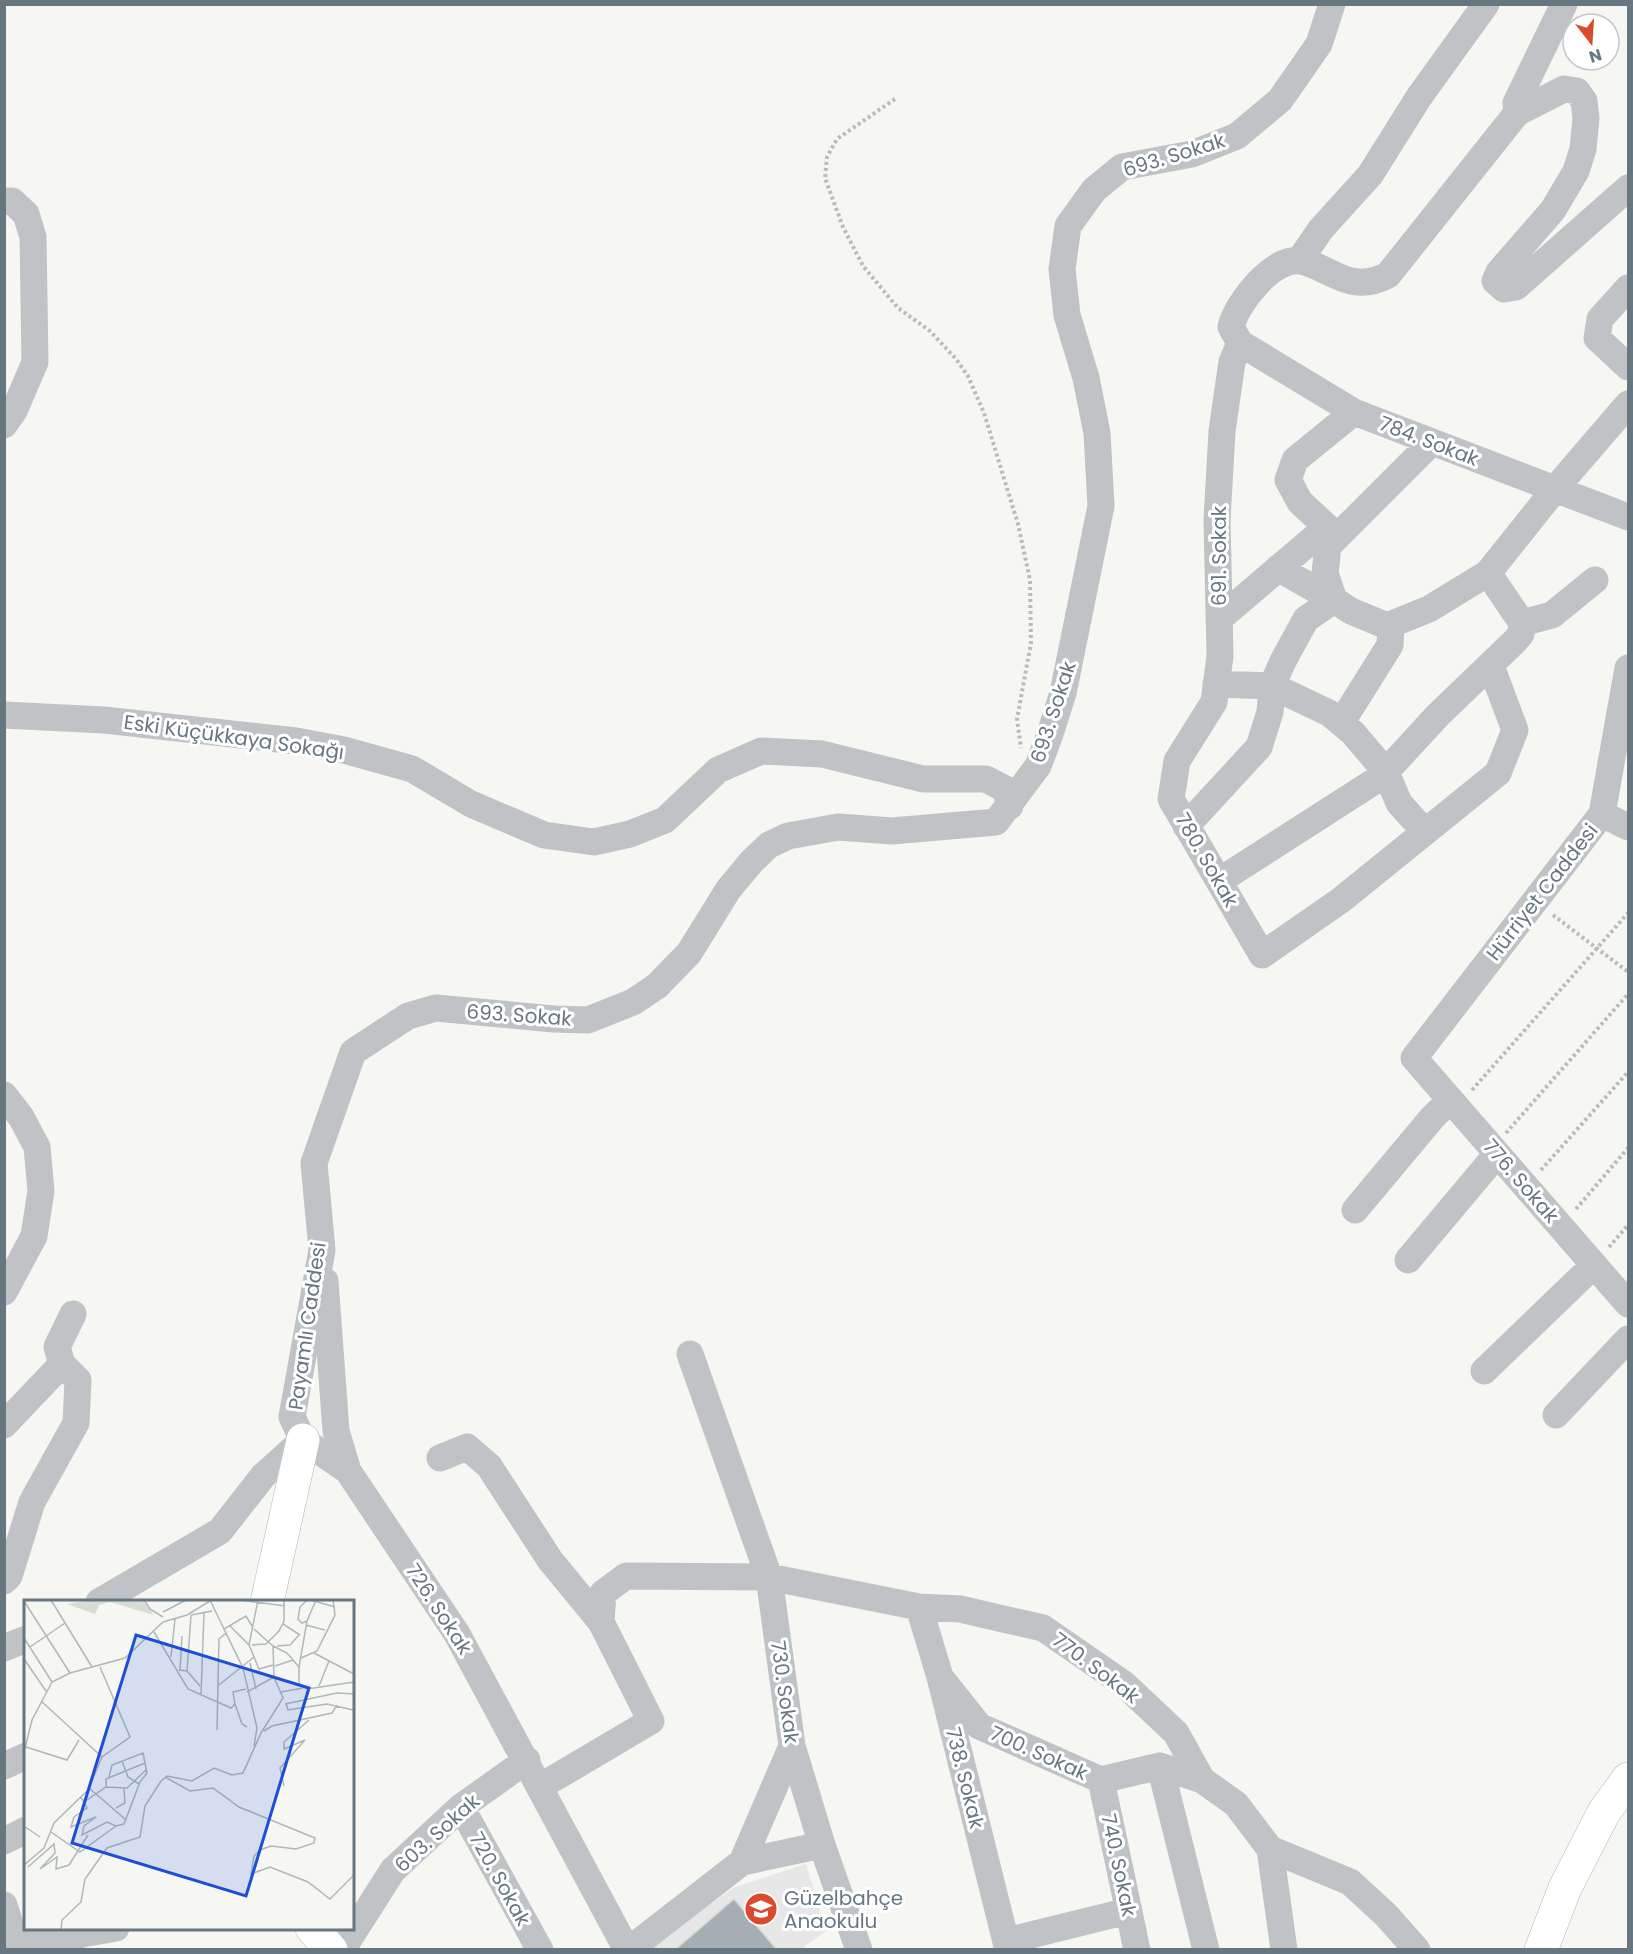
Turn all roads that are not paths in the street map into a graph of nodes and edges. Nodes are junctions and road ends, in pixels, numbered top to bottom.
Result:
1 (1332, 4) edge
2 (1486, 4) edge
3 (1564, 4) edge
4 (1517, 112) junction
5 (1629, 188) edge
6 (4, 201) edge
7 (1299, 261) junction
8 (1629, 288) edge
9 (1240, 343) junction
10 (1629, 367) edge
11 (1629, 404) edge
12 (1353, 412) junction
13 (4, 425) edge
14 (1432, 442) junction
15 (1555, 489) junction
16 (1629, 517) edge
17 (1328, 536) junction
18 (1278, 568) junction
19 (1488, 573) junction
20 (1595, 580) dead end
21 (1334, 600) junction
22 (1219, 619) junction
23 (1522, 623) junction
24 (1387, 626) junction
25 (1491, 666) junction
26 (1629, 668) edge
27 (1216, 684) junction
28 (1272, 686) junction
29 (4, 715) edge
30 (1341, 723) junction
31 (1177, 760) joint
32 (1386, 772) junction
33 (1010, 806) junction
34 (1602, 814) junction
35 (1186, 826) junction
36 (1629, 827) edge
37 (1425, 832) junction
38 (1219, 881) junction
39 (353, 1052) joint
40 (1414, 1058) joint
41 (4, 1095) edge
42 (1453, 1104) junction
43 (1495, 1151) junction
44 (1354, 1210) dead end
45 (322, 1250) junction
46 (1408, 1260) dead end
47 (1594, 1265) junction
48 (4, 1292) edge
49 (1629, 1304) edge
50 (73, 1314) dead end
51 (1629, 1338) edge
52 (690, 1354) dead end
53 (62, 1364) junction
54 (1484, 1371) dead end
55 (1556, 1415) dead end
56 (4, 1425) edge
57 (303, 1440) junction
58 (440, 1458) dead end
59 (348, 1471) junction
60 (769, 1577) junction
61 (4, 1581) edge
62 (102, 1600) edge
63 (267, 1600) edge
64 (919, 1607) junction
65 (602, 1622) junction
66 (24, 1640) edge
67 (4, 1648) edge
68 (940, 1677) junction
69 (792, 1746) junction
70 (24, 1757) edge
71 (527, 1760) junction
72 (4, 1766) edge
73 (1160, 1766) junction
74 (1629, 1779) edge
75 (1101, 1780) junction
76 (1202, 1780) junction
77 (541, 1786) junction
78 (461, 1807) junction
79 (24, 1831) edge
80 (4, 1841) edge
81 (822, 1845) junction
82 (1270, 1849) junction
83 (742, 1862) junction
84 (4, 1905) edge
85 (1128, 1911) junction
86 (112, 1930) edge
87 (313, 1930) edge
88 (10, 1943) edge
89 (62, 1944) edge
90 (1007, 1945) edge
91 (1545, 1949) edge
92 (331, 1950) edge
93 (342, 1950) edge
94 (540, 1950) edge
95 (628, 1950) edge
96 (859, 1950) edge
97 (1137, 1950) edge
98 (1206, 1950) edge
99 (1284, 1950) edge
100 (1417, 1950) edge

1 - 33 street, 693. Sokak
2 - 7 street
3 - 4 street
4 - 5 street
4 - 7 street
6 - 13 street
7 - 9 street
8 - 10 street
9 - 12 street, 784. Sokak
9 - 22 street, 691. Sokak
11 - 15 street
12 - 14 street, 784. Sokak
12 - 17 street
14 - 15 street, 784. Sokak
14 - 17 street
15 - 16 street, 784. Sokak
15 - 19 street
17 - 18 street
17 - 21 street
18 - 21 street
18 - 22 street
19 - 23 street
19 - 24 street
20 - 23 street
21 - 24 street
21 - 28 street
22 - 27 street, 691. Sokak
23 - 25 street
24 - 30 street
25 - 32 street
25 - 37 street
26 - 34 street, Hürriyet Caddesi
27 - 28 street
27 - 31 street, 691. Sokak
28 - 30 street
28 - 35 street
29 - 33 street, Eski Küçükkaya Sokağı
30 - 32 street
31 - 35 street, 780. Sokak
32 - 37 street
32 - 38 street
33 - 39 street, 693. Sokak
34 - 36 street
34 - 40 street, Hürriyet Caddesi
35 - 38 street, 780. Sokak
37 - 38 street, 780. Sokak
39 - 45 street, Payamlı Caddesi
40 - 42 street, 776. Sokak
41 - 48 street
42 - 43 street, 776. Sokak
42 - 44 street
43 - 46 street
43 - 47 street, 776. Sokak
45 - 57 street, Payamlı Caddesi
45 - 59 street, 726. Sokak
47 - 49 street, 776. Sokak
47 - 54 street
50 - 53 street
51 - 55 street
52 - 60 street, 730. Sokak
53 - 56 street
53 - 61 street
57 - 59 street
57 - 62 street
57 - 63 main road, Payamlı Caddesi
58 - 65 street
59 - 71 street, 726. Sokak
60 - 64 street
60 - 65 street
60 - 69 street, 730. Sokak
64 - 68 street, 738. Sokak
64 - 76 street, 770. Sokak
65 - 77 street
66 - 67 street
68 - 75 street, 700. Sokak
68 - 90 street, 738. Sokak
69 - 81 street, 730. Sokak
69 - 83 street
70 - 72 street
71 - 77 street, 726. Sokak
71 - 78 street, 603. Sokak
73 - 75 street, 700. Sokak
73 - 76 street
73 - 98 street
74 - 91 main road
75 - 85 street, 740. Sokak
76 - 82 street
77 - 95 street, 726. Sokak
78 - 93 street, 603. Sokak
78 - 94 street, 720. Sokak
79 - 80 street
81 - 83 street
81 - 96 street, 730. Sokak
82 - 99 street
82 - 100 street
83 - 95 street
84 - 88 street
85 - 90 street
85 - 97 street, 740. Sokak
86 - 89 street
87 - 92 main road
88 - 89 street

